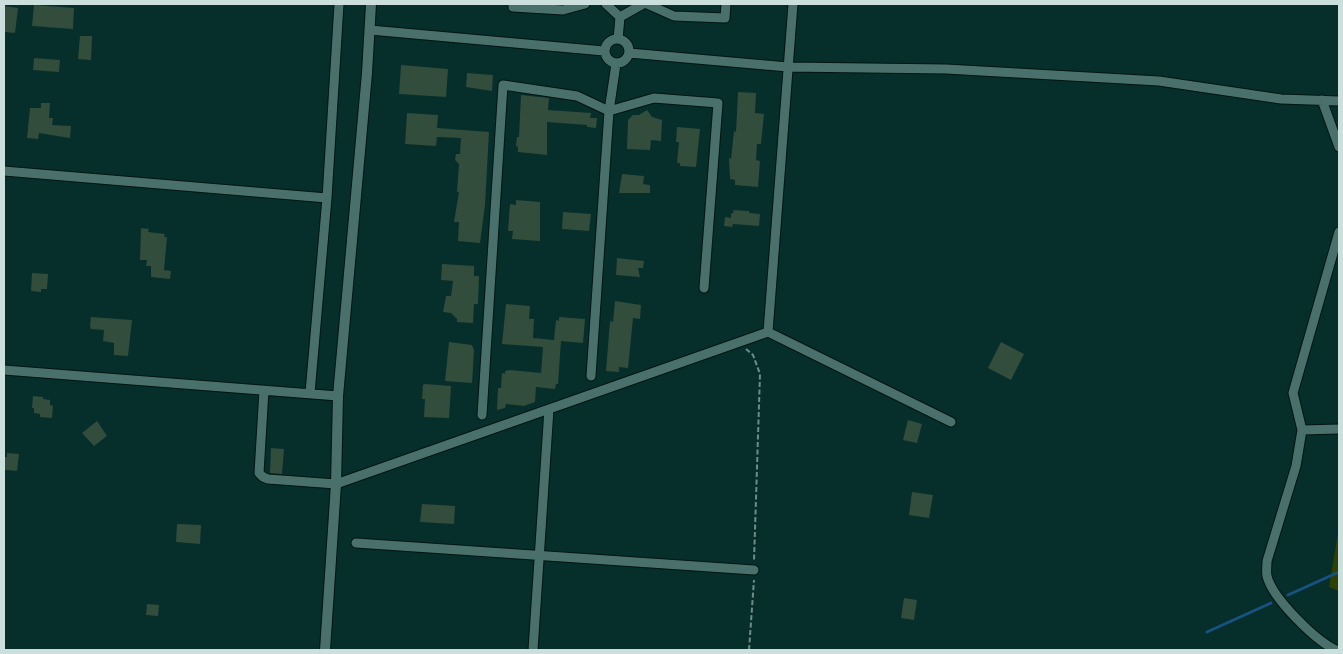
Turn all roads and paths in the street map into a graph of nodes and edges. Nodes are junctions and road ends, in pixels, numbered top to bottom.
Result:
1 (339, 4) edge
2 (372, 4) edge
3 (513, 4) edge
4 (585, 4) edge
5 (606, 4) edge
6 (643, 4) edge
7 (647, 4) edge
8 (726, 4) edge
9 (793, 4) edge
10 (620, 17) junction
11 (370, 30) junction
12 (618, 39) junction
13 (604, 51) junction
14 (630, 53) junction
15 (616, 64) junction
16 (788, 67) junction
17 (1322, 100) junction
18 (1339, 101) edge
19 (609, 111) junction
20 (1339, 147) edge
21 (4, 171) edge
22 (326, 198) junction
23 (1339, 232) edge
24 (704, 288) dead end
25 (768, 332) junction
26 (739, 342) junction
27 (4, 370) edge
28 (591, 376) dead end
29 (264, 390) junction
30 (310, 393) junction
31 (338, 396) junction
32 (549, 409) junction
33 (482, 415) dead end
34 (951, 422) dead end
35 (1339, 429) edge
36 (1302, 430) junction
37 (336, 484) junction
38 (356, 543) dead end
39 (539, 556) junction
40 (754, 570) junction
41 (325, 650) edge
42 (533, 650) edge
43 (749, 650) edge
44 (1336, 650) edge

1 - 22 street
2 - 11 street
3 - 4 street
5 - 10 street
6 - 10 street
7 - 8 street
9 - 16 street
10 - 12 street
11 - 13 street
11 - 31 street
12 - 13 street
12 - 14 street
13 - 15 street
14 - 15 street
14 - 16 street
15 - 19 street
16 - 17 street
16 - 25 street
17 - 18 street
17 - 20 street
19 - 24 street
19 - 28 street
19 - 33 street
21 - 22 street
22 - 30 street
23 - 36 street
25 - 26 street
25 - 34 street
26 - 32 street
26 - 40 path
27 - 29 street
29 - 30 street
29 - 37 street
30 - 31 street
31 - 37 street
32 - 37 street
32 - 39 street
35 - 36 street
36 - 44 street
37 - 41 street
38 - 39 street
39 - 40 street
39 - 42 street
40 - 43 path

